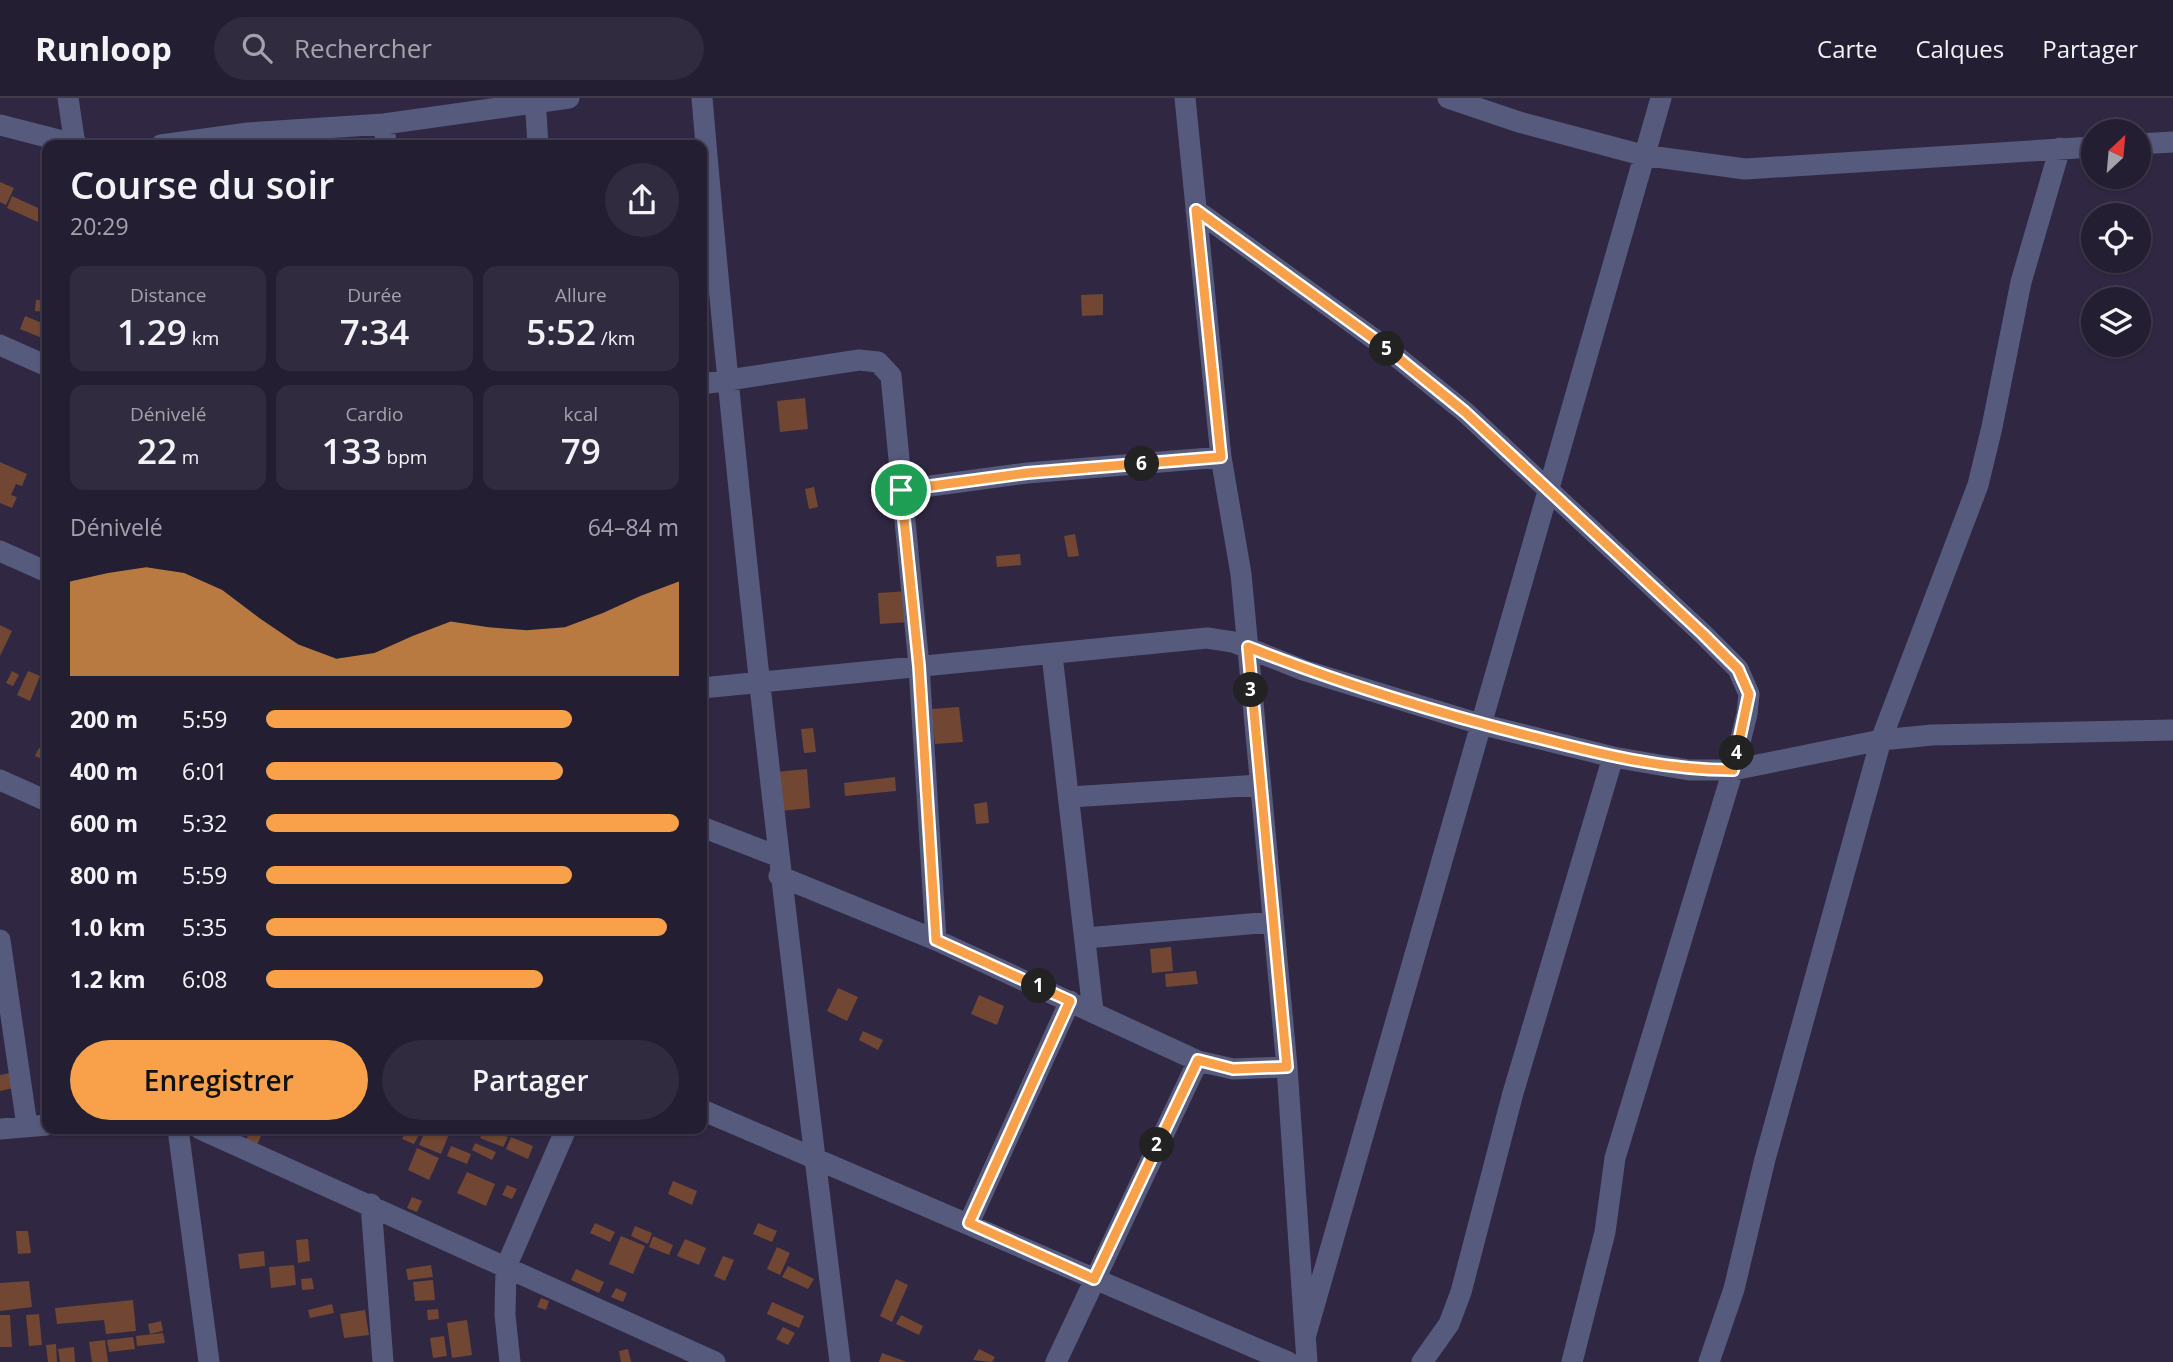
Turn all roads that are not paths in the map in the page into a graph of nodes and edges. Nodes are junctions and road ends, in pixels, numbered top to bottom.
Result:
1 (68, 98) edge
2 (569, 98) edge
3 (702, 98) edge
4 (1185, 98) edge
5 (1448, 98) edge
6 (1661, 98) edge
7 (535, 100) edge
8 (0, 125) edge
9 (385, 135) edge
10 (249, 139) edge
11 (57, 140) edge
12 (75, 140) edge
13 (538, 140) edge
14 (706, 140) edge
15 (2173, 142) edge
16 (2151, 143) edge
17 (2081, 147) edge
18 (2060, 148) junction
19 (707, 155) edge
20 (1642, 155) junction
21 (1196, 210) junction
22 (0, 345) edge
23 (42, 364) edge
24 (727, 381) junction
25 (707, 383) edge
26 (1221, 457) junction
27 (1548, 486) junction
28 (901, 490) junction
29 (0, 551) edge
30 (42, 570) edge
31 (1248, 647) junction
32 (1052, 655) junction
33 (919, 666) junction
34 (760, 681) junction
35 (707, 687) edge
36 (1480, 724) junction
37 (2173, 730) edge
38 (1881, 740) junction
39 (1613, 757) junction
40 (1733, 770) junction
41 (0, 780) edge
42 (1260, 785) junction
43 (1070, 797) junction
44 (42, 799) edge
45 (707, 830) edge
46 (778, 866) junction
47 (1273, 922) junction
48 (1086, 938) junction
49 (0, 940) edge
50 (936, 940) junction
51 (1070, 1001) junction
52 (1093, 1011) junction
53 (1198, 1060) junction
54 (1287, 1067) junction
55 (707, 1112) edge
56 (37, 1126) edge
57 (0, 1129) edge
58 (179, 1134) edge
59 (212, 1134) edge
60 (564, 1134) edge
61 (815, 1161) junction
62 (371, 1204) junction
63 (969, 1223) junction
64 (506, 1267) junction
65 (1094, 1279) junction
66 (1306, 1334) junction
67 (677, 1353) edge
68 (209, 1362) edge
69 (383, 1362) edge
70 (510, 1362) edge
71 (715, 1362) edge
72 (840, 1362) edge
73 (1056, 1362) edge
74 (1288, 1362) edge
75 (1307, 1362) edge
76 (1422, 1362) edge
77 (1572, 1362) edge
78 (1709, 1362) edge

1 - 12 street
2 - 7 street
3 - 14 street
4 - 21 street
5 - 20 street
6 - 20 street
7 - 9 street
7 - 13 street
8 - 11 street
9 - 10 street
15 - 16 street
17 - 18 street
18 - 20 street
18 - 38 street
19 - 24 street
20 - 27 street
21 - 26 street
21 - 27 street
22 - 23 street
24 - 25 street
24 - 28 street
24 - 34 street
26 - 28 street
26 - 31 street
27 - 36 street
27 - 40 street
28 - 33 street
29 - 30 street
31 - 32 street
31 - 36 street
31 - 42 street
32 - 33 street
32 - 43 street
33 - 34 street
33 - 50 street
34 - 35 street
34 - 46 street
36 - 39 street
36 - 66 street
37 - 38 street
38 - 40 street
38 - 78 street
39 - 40 street
39 - 76 street
40 - 77 street
41 - 44 street
42 - 43 street
42 - 47 street
43 - 48 street
45 - 46 street
46 - 50 street
46 - 61 street
47 - 48 street
47 - 54 street
48 - 52 street
49 - 56 street
50 - 51 street
51 - 52 street
51 - 63 street
52 - 53 street
53 - 54 street
53 - 65 street
54 - 66 street
55 - 61 street
56 - 57 street
58 - 68 street
59 - 62 street
60 - 64 street
61 - 63 street
61 - 72 street
62 - 64 street
62 - 69 street
63 - 65 street
64 - 67 street
64 - 70 street
65 - 73 street
65 - 74 street
66 - 75 street
67 - 71 street

